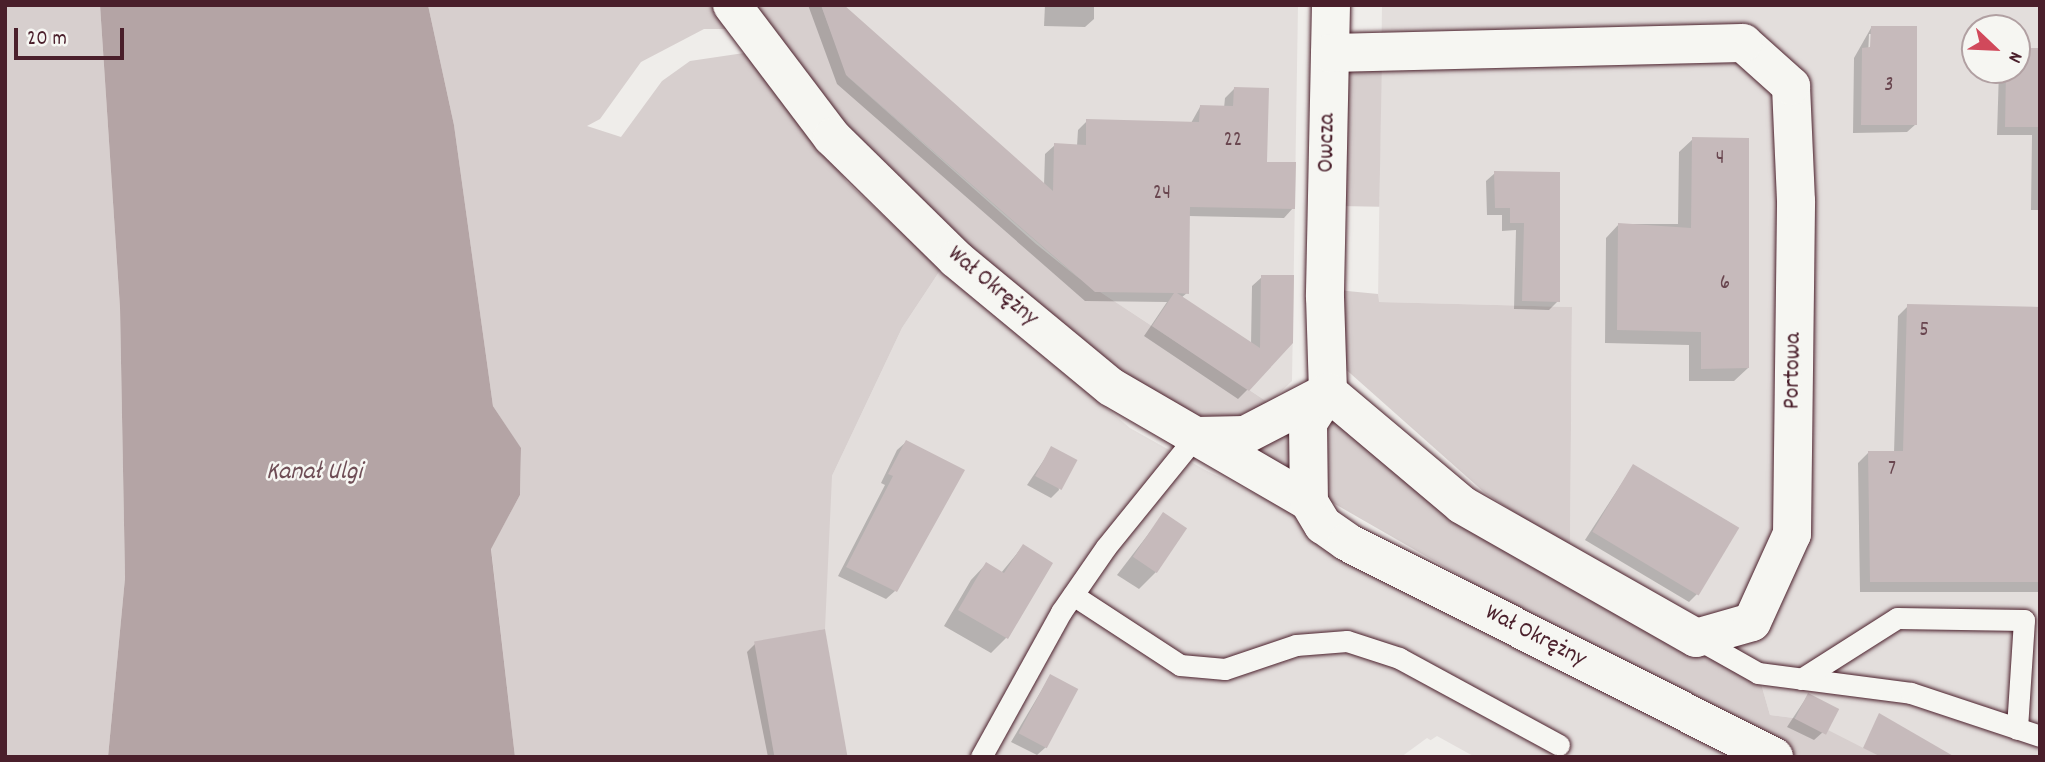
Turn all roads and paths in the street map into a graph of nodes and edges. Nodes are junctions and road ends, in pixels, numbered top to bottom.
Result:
1 (732, 5) edge
2 (1331, 5) edge
3 (1330, 53) junction
4 (1328, 392) junction
5 (1196, 436) junction
6 (1309, 502) junction
7 (1073, 595) junction
8 (1696, 638) junction
9 (1801, 679) junction
10 (2017, 729) junction
11 (2040, 736) edge
12 (1559, 745) dead end
13 (981, 757) edge
14 (1774, 757) edge

1 - 5 street, Wał Okrężny
2 - 3 street, Owcza
3 - 4 street, Owcza
3 - 8 street, Portowa
4 - 5 street
4 - 6 street
4 - 8 street
5 - 6 street, Wał Okrężny
5 - 7 lane
6 - 14 street, Wał Okrężny
7 - 12 lane
7 - 13 lane
8 - 9 lane
9 - 10 lane
9 - 10 lane
10 - 11 lane

